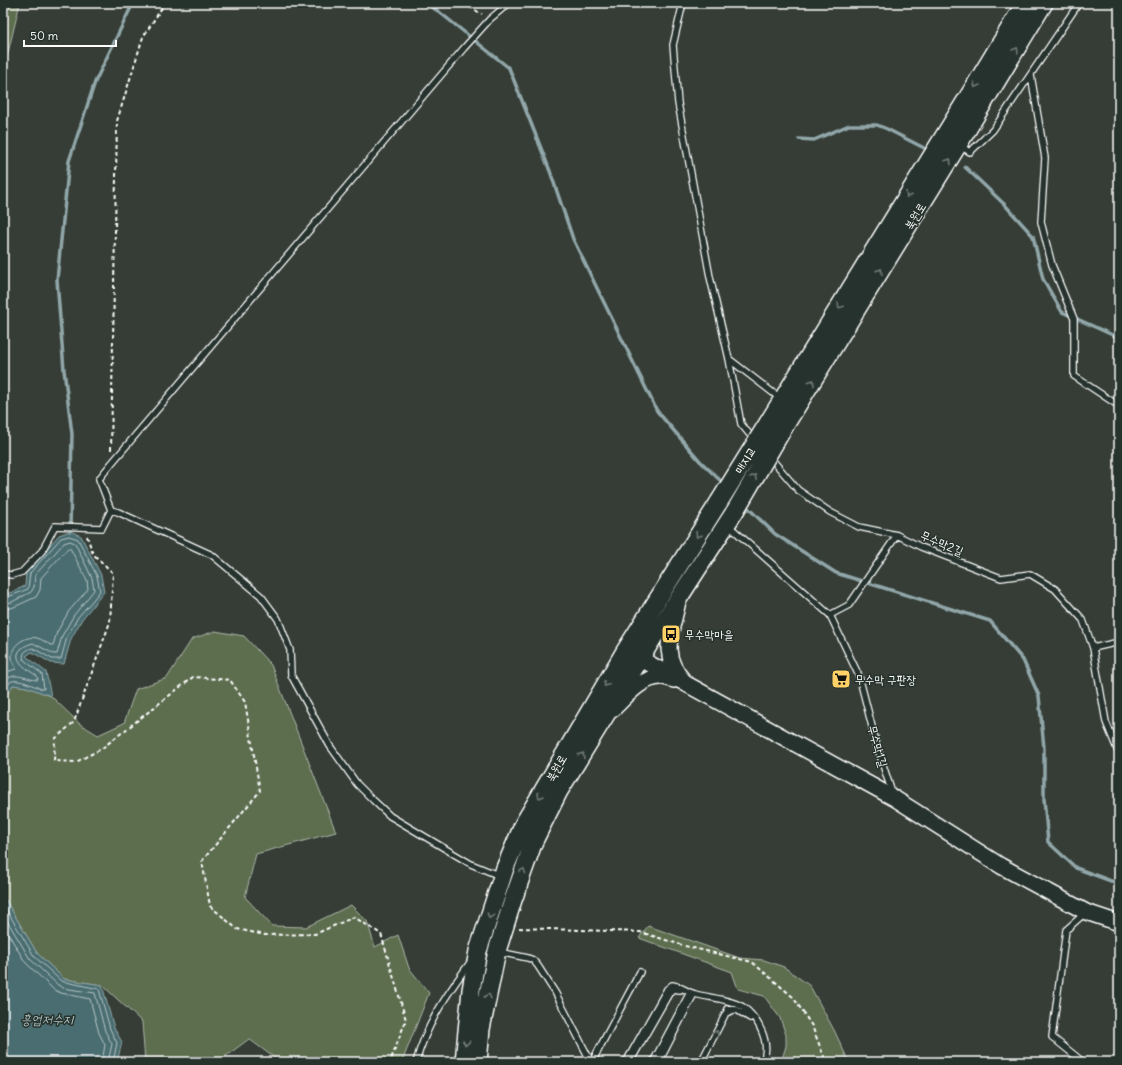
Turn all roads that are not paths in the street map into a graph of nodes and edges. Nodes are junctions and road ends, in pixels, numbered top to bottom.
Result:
1 (509, 3) edge
2 (683, 3) edge
3 (1025, 3) edge
4 (1044, 3) edge
5 (1079, 3) edge
6 (1031, 75) junction
7 (958, 145) junction
8 (729, 359) junction
9 (789, 404) junction
10 (1119, 406) edge
11 (778, 422) junction
12 (719, 502) joint
13 (111, 510) junction
14 (730, 517) junction
15 (897, 535) junction
16 (3, 574) edge
17 (680, 597) junction
18 (830, 615) junction
19 (1119, 642) edge
20 (1094, 648) junction
21 (625, 651) junction
22 (641, 659) junction
23 (685, 682) junction
24 (608, 714) junction
25 (1119, 754) edge
26 (894, 798) junction
27 (502, 877) junction
28 (1086, 912) junction
29 (1119, 923) edge
30 (478, 951) junction
31 (497, 951) junction
32 (640, 972) dead end
33 (691, 995) junction
34 (743, 1007) junction
35 (727, 1009) dead end
36 (737, 1010) junction
37 (416, 1062) edge
38 (464, 1062) edge
39 (478, 1062) edge
40 (592, 1062) edge
41 (626, 1062) edge
42 (630, 1062) edge
43 (653, 1062) edge
44 (659, 1062) edge
45 (701, 1062) edge
46 (759, 1062) edge
47 (763, 1062) edge
48 (1083, 1062) edge

1 - 13 lane
2 - 8 lane
3 -> 9 main road, 북원로
7 -> 4 main road, 북원로
5 - 6 lane
6 - 7 lane
6 - 10 lane
9 -> 7 main road, 북원로
8 - 9 lane
8 - 15 lane, 무수막2길
9 - 11 main road, 북원로
11 - 12 main road, 매지교, bridge
14 -> 11 main road, 매지교, bridge
12 -> 21 main road, 북원로
13 - 16 lane
13 - 27 lane
14 - 17 main road, 북원로
14 - 18 lane, 무수막1길
15 - 18 lane
15 - 20 lane, 무수막2길
17 - 22 main road, 북원로
17 - 23 street
18 - 26 lane, 무수막1길
19 - 20 lane
20 - 25 lane, 무수막2길
21 - 22 street
21 -> 27 main road, 북원로
22 - 23 street
22 - 24 main road, 북원로
23 - 24 street
23 - 26 street
31 -> 24 main road, 북원로
26 - 28 street
27 -> 30 main road, 북원로
28 - 29 street
28 - 48 lane
30 - 37 lane
30 -> 38 main road, 북원로
39 -> 31 main road, 북원로
31 - 40 lane
32 - 40 lane
33 - 34 lane
33 - 42 lane
33 - 43 lane
33 - 44 lane
34 - 41 lane
34 - 47 lane
35 - 36 lane
45 -> 36 lane
36 - 46 lane

